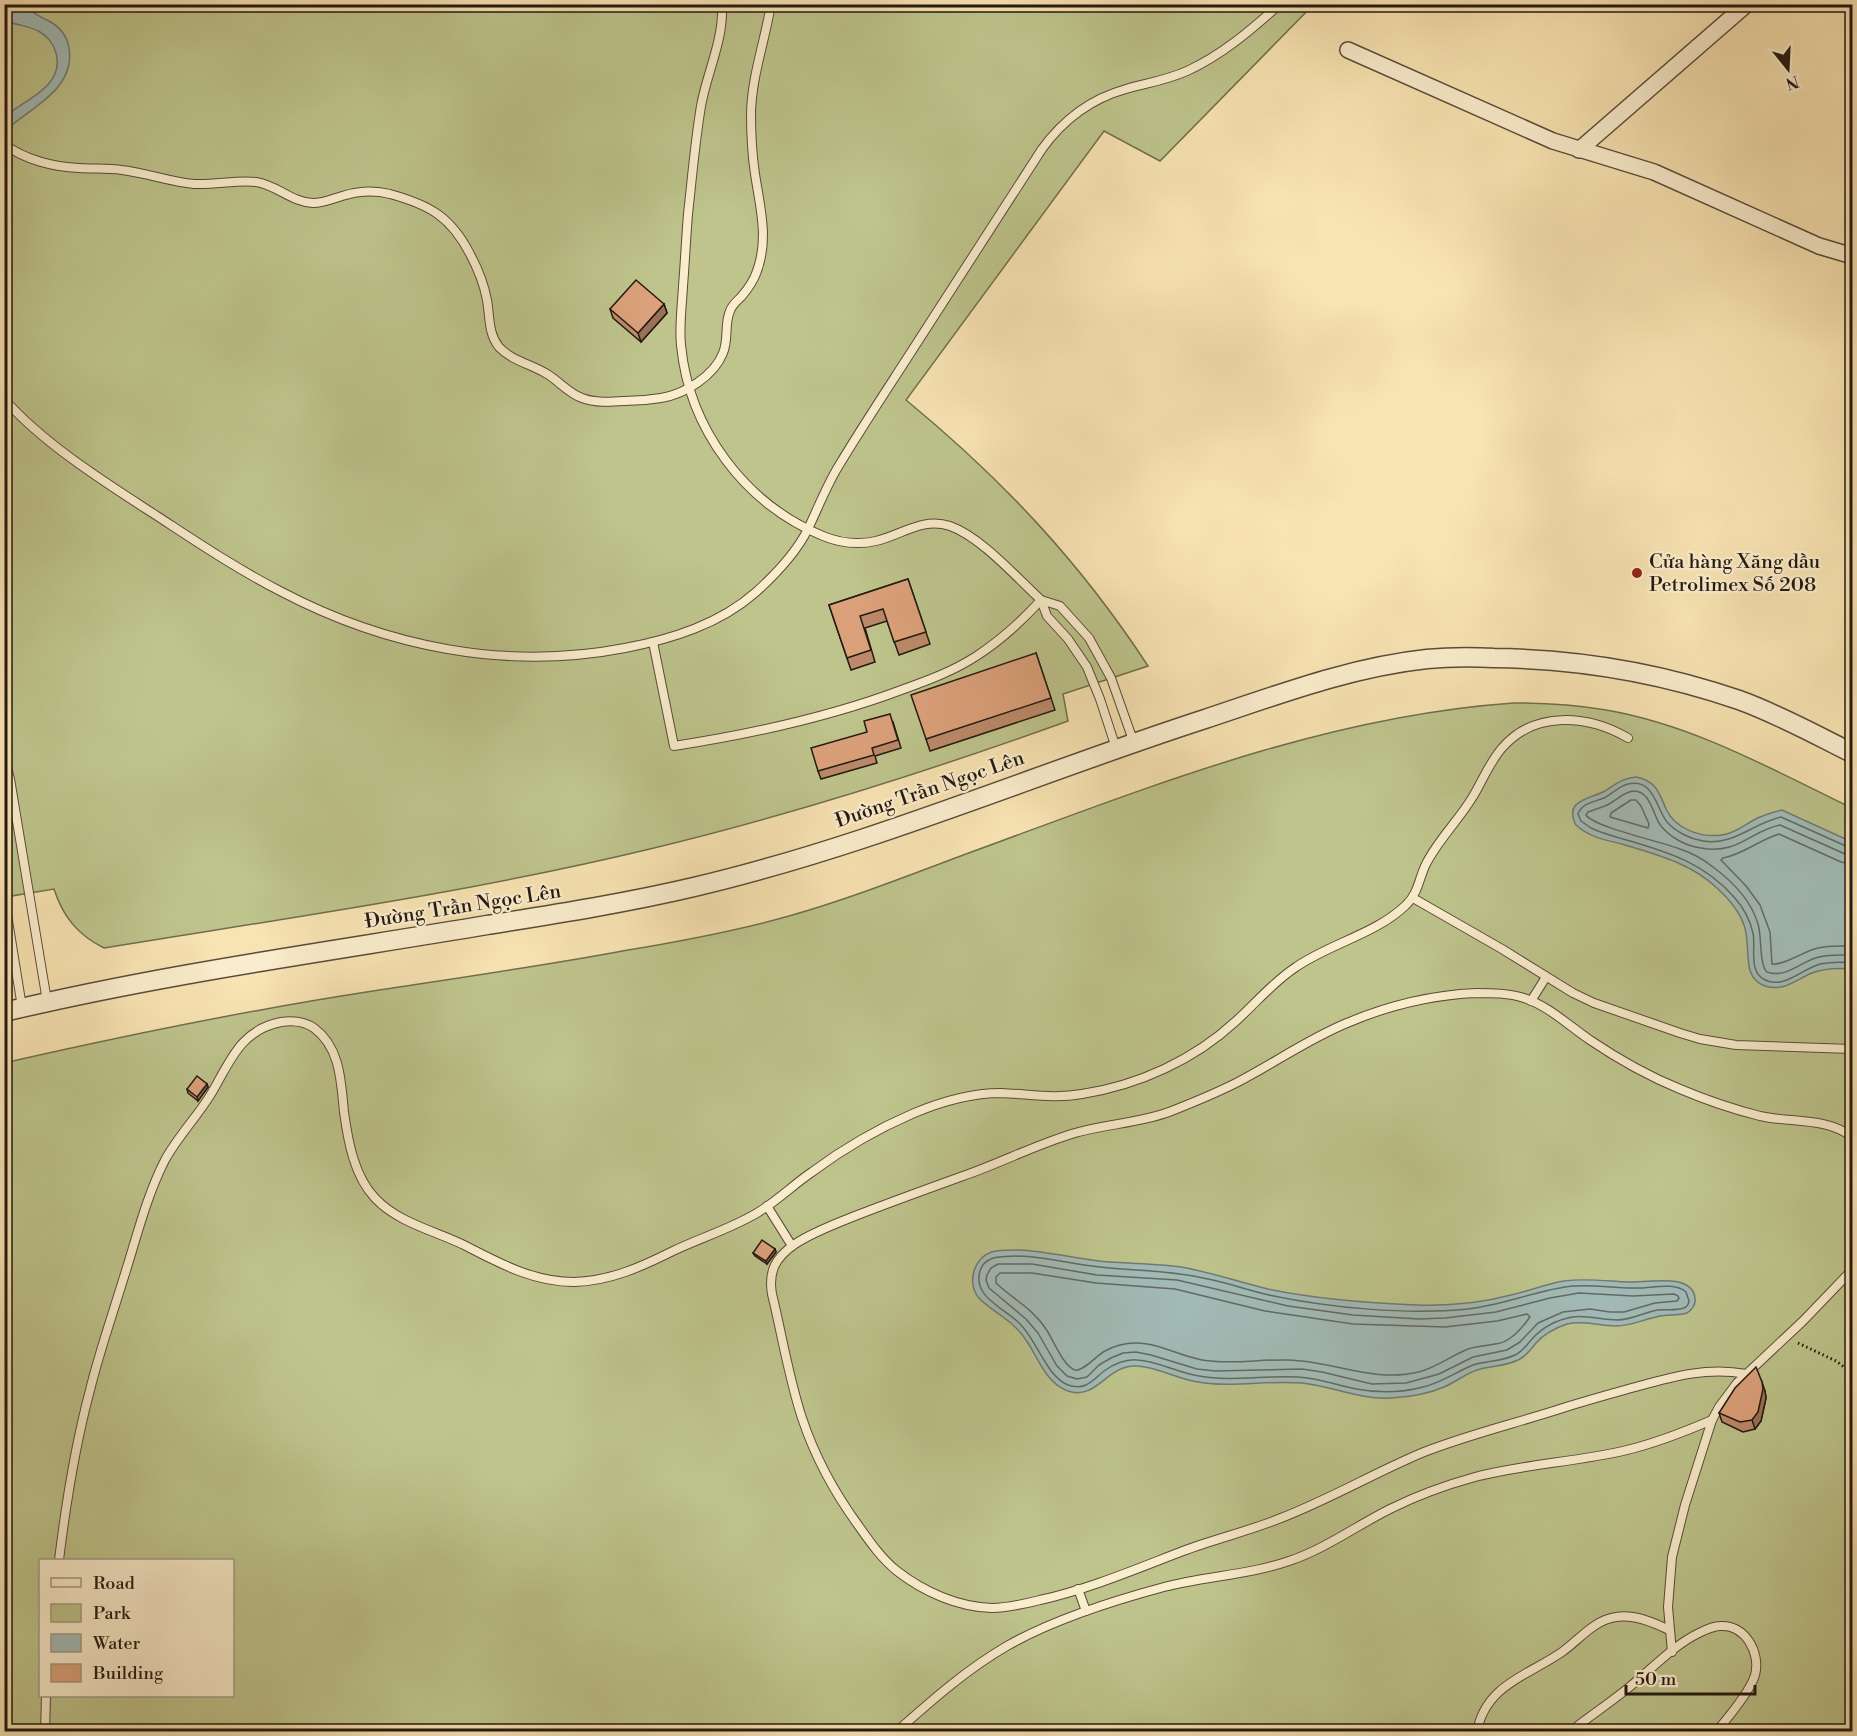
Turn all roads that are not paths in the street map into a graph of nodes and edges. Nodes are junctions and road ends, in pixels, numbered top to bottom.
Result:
1 (722, 4) edge
2 (771, 4) edge
3 (1280, 4) edge
4 (1747, 4) edge
5 (1347, 50) dead end
6 (4, 144) edge
7 (1579, 150) junction
8 (1852, 252) edge
9 (690, 386) junction
10 (4, 399) edge
11 (808, 529) junction
12 (1041, 600) junction
13 (653, 642) junction
14 (1628, 738) dead end
15 (1134, 743) junction
16 (1116, 749) junction
17 (1852, 753) edge
18 (4, 756) edge
19 (4, 896) edge
20 (1413, 898) junction
21 (1546, 977) junction
22 (1531, 1000) junction
23 (47, 1002) junction
24 (13, 1010) edge
25 (1852, 1049) edge
26 (1852, 1137) edge
27 (767, 1206) junction
28 (792, 1246) junction
29 (1852, 1270) edge
30 (1746, 1374) junction
31 (1712, 1420) junction
32 (59, 1559) edge
33 (1078, 1590) junction
34 (1086, 1611) junction
35 (1669, 1630) junction
36 (1672, 1652) junction
37 (46, 1697) edge
38 (45, 1731) edge
39 (896, 1731) edge
40 (1477, 1731) edge
41 (1570, 1731) edge
42 (1716, 1731) edge

1 - 9 lane
2 - 9 lane
3 - 11 lane
4 - 7 street
5 - 7 street
6 - 9 lane
7 - 8 street
9 - 11 lane
10 - 13 lane
11 - 12 lane
11 - 13 lane
12 - 13 lane
12 - 15 lane
12 - 16 lane
14 - 20 lane
15 - 16 street, Đường Trần Ngọc Lên
15 - 17 street, Đường Trần Ngọc Lên
16 - 23 street, Đường Trần Ngọc Lên
18 - 23 lane
19 - 24 lane
20 - 21 lane
20 - 27 lane
21 - 22 lane
21 - 25 lane
22 - 26 lane
22 - 28 lane
23 - 24 street, Đường Trần Ngọc Lên
27 - 28 lane
27 - 32 lane
28 - 33 lane
29 - 30 lane
30 - 31 lane
30 - 33 lane
31 - 34 lane
31 - 35 lane
33 - 34 lane
34 - 39 lane
35 - 36 lane
35 - 40 lane
36 - 41 lane
36 - 42 lane
37 - 38 lane

